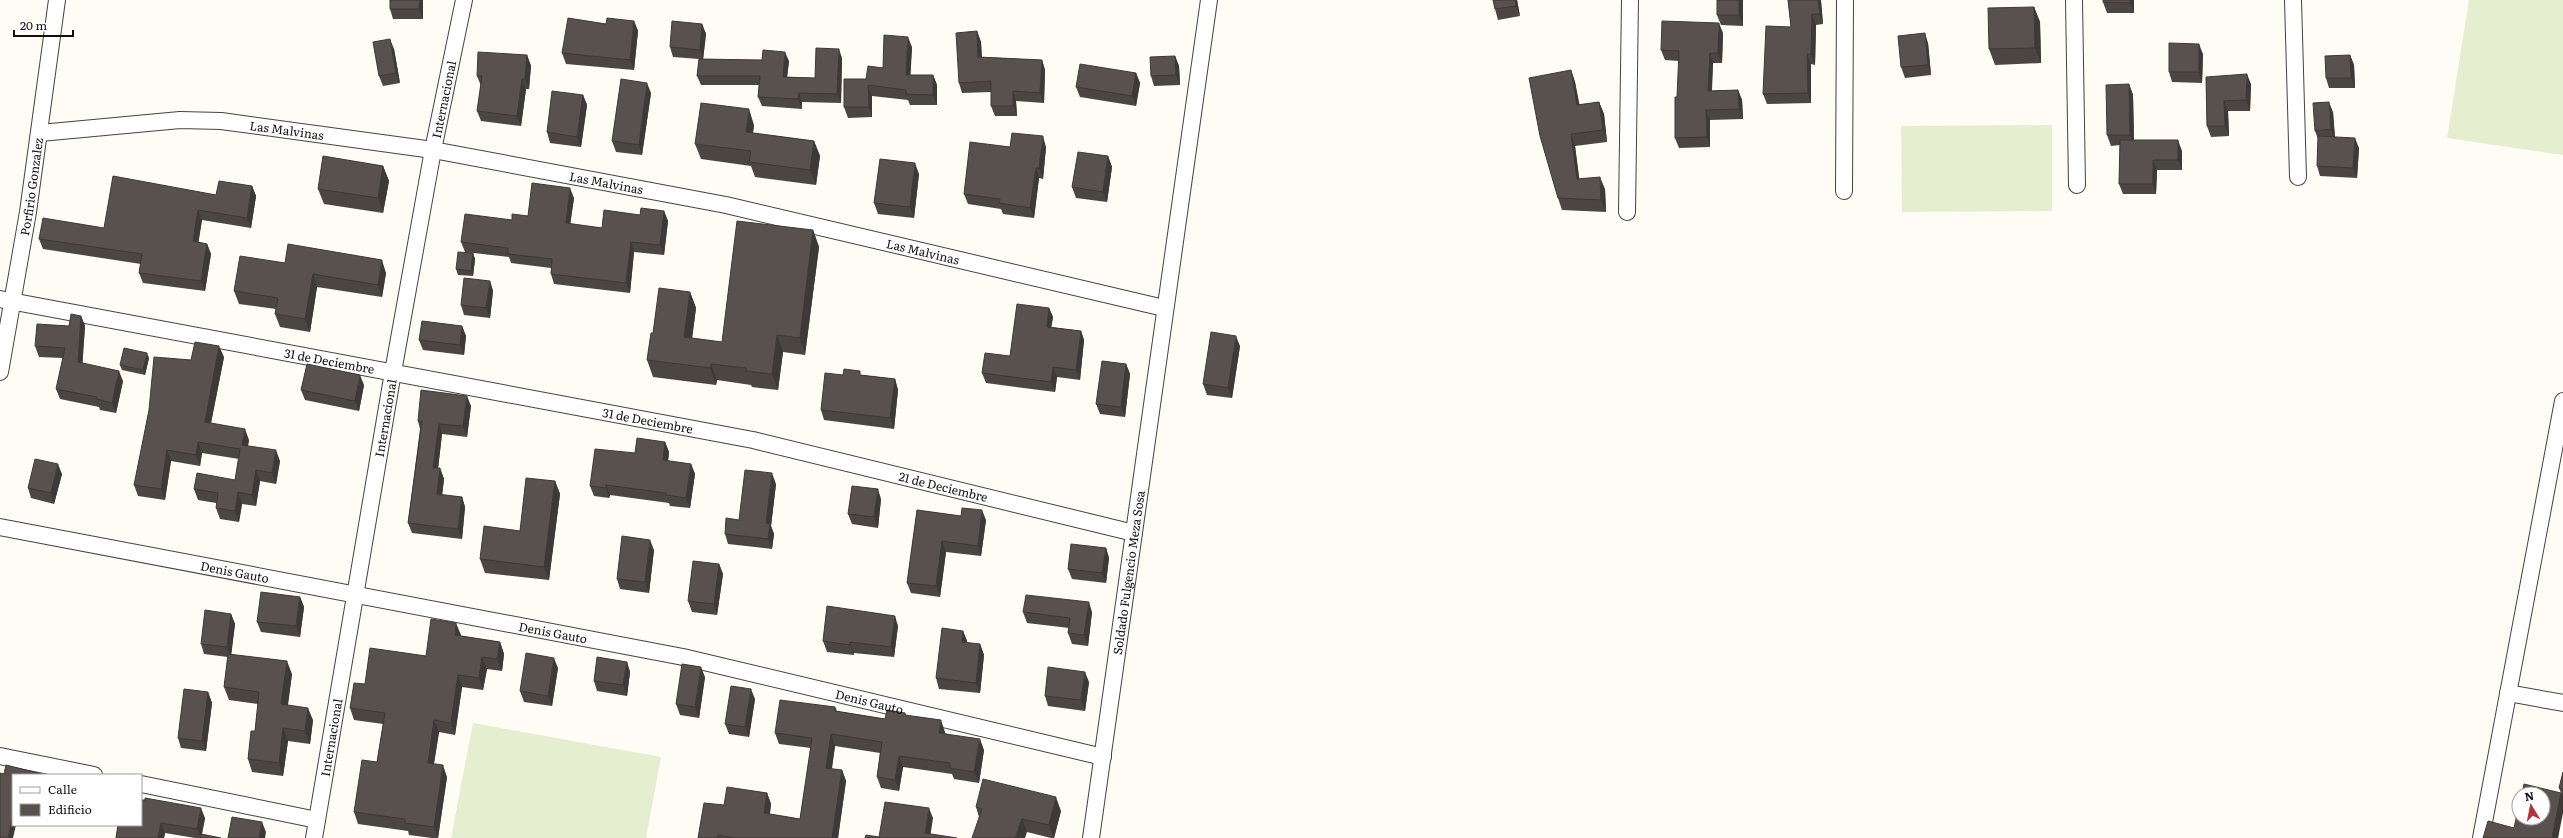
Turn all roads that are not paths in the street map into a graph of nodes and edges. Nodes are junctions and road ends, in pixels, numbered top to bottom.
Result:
1 (57, 0) edge
2 (464, 0) edge
3 (1209, 0) edge
4 (1630, 0) edge
5 (1845, 0) edge
6 (2074, 0) edge
7 (2293, 0) edge
8 (40, 133) junction
9 (433, 150) junction
10 (2298, 177) dead end
11 (2077, 186) dead end
12 (1844, 191) dead end
13 (1627, 212) dead end
14 (6, 300) edge
15 (1164, 308) junction
16 (0, 372) edge
17 (393, 372) junction
18 (2563, 401) edge
19 (753, 440) joint
20 (2558, 458) edge
21 (0, 527) edge
22 (1134, 533) junction
23 (355, 594) junction
24 (2508, 693) junction
25 (2563, 703) edge
26 (0, 756) edge
27 (1103, 757) junction
28 (89, 774) edge
29 (142, 784) edge
30 (318, 820) junction
31 (314, 838) edge
32 (1092, 838) edge
33 (2481, 838) edge

1 - 8 street, Porfirio Gonzalez
2 - 9 street, Internacional
3 - 15 street, Soldado Fulgencio Meza Sosa
4 - 13 street
5 - 12 street
6 - 11 street
7 - 10 street
8 - 9 street, Las Malvinas
8 - 14 street, Porfirio Gonzalez
9 - 15 street, Las Malvinas
9 - 17 street, Internacional
14 - 16 street, Porfirio Gonzalez
14 - 17 street, 31 de Deciembre
15 - 22 street, Soldado Fulgencio Meza Sosa
17 - 19 street, 31 de Deciembre
17 - 23 street, Internacional
18 - 20 street
19 - 22 street, 21 de Deciembre
20 - 24 street
21 - 23 street, Denis Gauto
22 - 27 street, Soldado Fulgencio Meza Sosa
23 - 27 street, Denis Gauto
23 - 30 street, Internacional
24 - 25 street
24 - 33 street
26 - 28 street
27 - 32 street, Soldado Fulgencio Meza Sosa
29 - 30 street
30 - 31 street, Internacional

